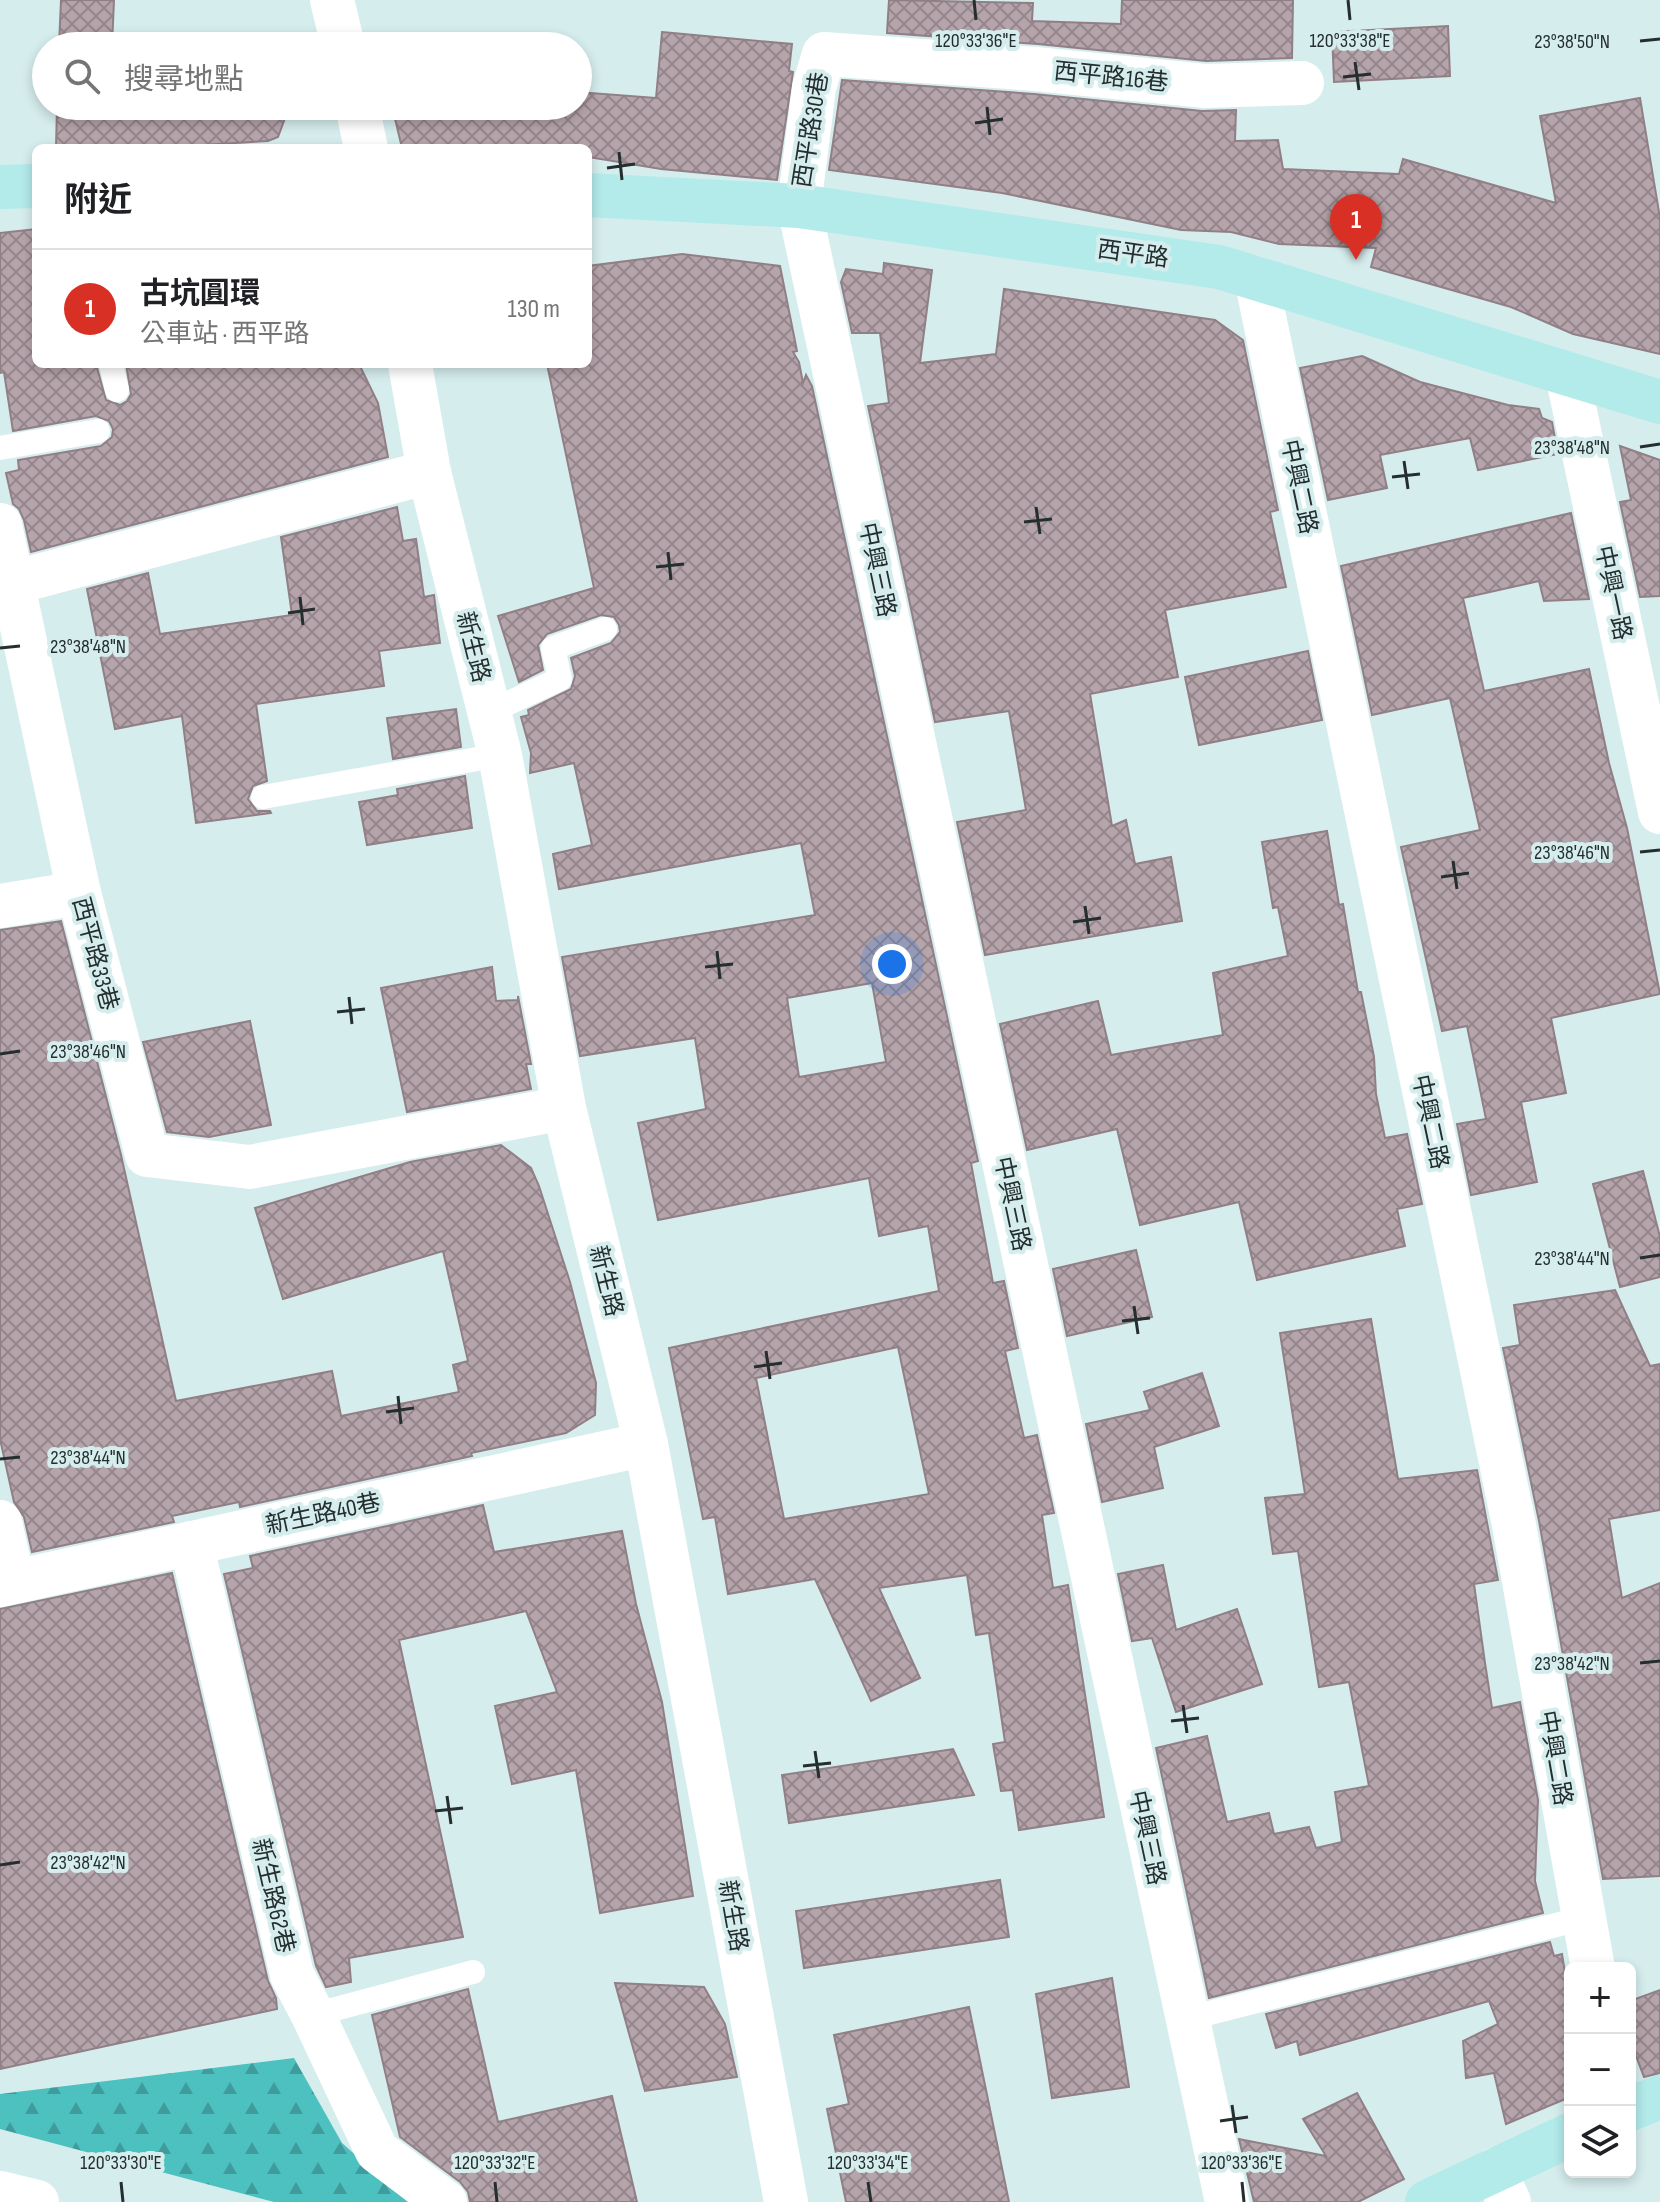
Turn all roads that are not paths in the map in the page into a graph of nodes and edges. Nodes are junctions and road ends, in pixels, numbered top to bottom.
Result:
1 (332, 0) edge
2 (340, 32) edge
3 (824, 54) joint
4 (1302, 83) dead end
5 (360, 120) edge
6 (365, 144) edge
7 (32, 186) edge
8 (0, 187) edge
9 (592, 195) edge
10 (799, 206) junction
11 (1256, 278) junction
12 (112, 368) edge
13 (411, 368) edge
14 (1567, 374) junction
15 (117, 390) dead end
16 (1660, 402) edge
17 (98, 431) dead end
18 (0, 448) edge
19 (429, 472) junction
20 (0, 525) edge
21 (12, 583) junction
22 (605, 629) dead end
23 (489, 712) junction
24 (500, 755) junction
25 (263, 797) dead end
26 (1660, 812) edge
27 (79, 893) junction
28 (0, 906) edge
29 (564, 1108) junction
30 (646, 1444) junction
31 (0, 1522) edge
32 (191, 1543) junction
33 (6, 1584) edge
34 (1584, 1918) junction
35 (1592, 1962) edge
36 (473, 1972) dead end
37 (313, 2015) junction
38 (1186, 2019) junction
39 (1660, 2097) edge
40 (1636, 2107) edge
41 (1564, 2139) edge
42 (1501, 2186) edge
43 (0, 2193) edge
44 (37, 2202) edge
45 (445, 2202) edge
46 (786, 2202) edge
47 (1227, 2202) edge
48 (1427, 2202) edge

1 - 2 street
3 - 4 street, 西平路16巷
3 - 10 street, 西平路30巷
5 - 6 street
7 - 8 main road
9 - 10 main road, 西平路
10 - 11 main road, 西平路
10 - 38 street, 中興三路
11 - 14 main road, 西平路
11 - 34 street, 中興二路
12 - 15 lane
13 - 19 street, 新生路
14 - 16 main road, 西平路
14 - 26 street, 中興一路
17 - 18 lane
19 - 21 street
19 - 23 street, 新生路
20 - 21 street, 西平路33巷
21 - 27 street, 西平路33巷
22 - 23 lane
23 - 24 street, 新生路
24 - 25 lane
24 - 29 street, 新生路
27 - 28 street
27 - 29 street, 西平路33巷
29 - 30 street, 新生路
30 - 32 street, 新生路40巷
30 - 46 street, 新生路
31 - 33 street
32 - 33 street, 新生路40巷
32 - 37 street, 新生路62巷
34 - 35 street, 中興二路
34 - 38 lane
36 - 37 lane
37 - 45 street, 新生路62巷
38 - 47 street, 中興三路
39 - 40 main road
41 - 42 main road
42 - 48 main road
43 - 44 street

